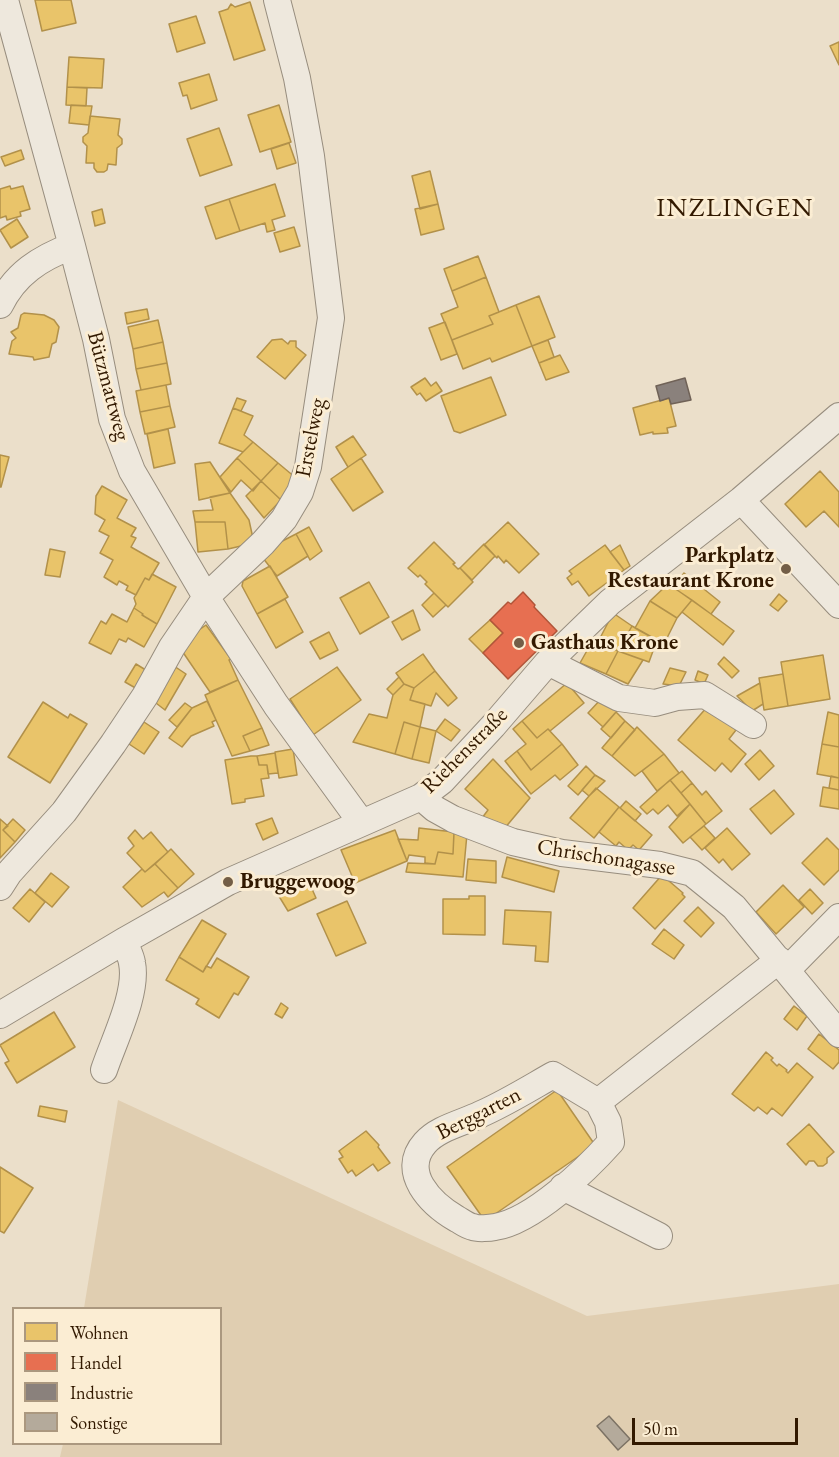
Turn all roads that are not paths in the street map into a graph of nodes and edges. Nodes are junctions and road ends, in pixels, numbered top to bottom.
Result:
1 (5, 0) edge
2 (277, 0) edge
3 (72, 246) junction
4 (0, 305) edge
5 (839, 416) edge
6 (741, 500) junction
7 (206, 597) junction
8 (839, 605) edge
9 (548, 662) junction
10 (753, 725) dead end
11 (421, 797) junction
12 (362, 822) junction
13 (0, 886) edge
14 (839, 917) edge
15 (124, 941) junction
16 (783, 965) junction
17 (0, 1015) edge
18 (839, 1034) edge
19 (104, 1070) dead end
20 (598, 1102) junction
21 (563, 1187) junction
22 (659, 1236) dead end

1 - 3 street, Bützmattweg
2 - 7 street, Erstelweg
3 - 4 street
3 - 7 street, Bützmattweg
5 - 6 street, Riehenstraße
6 - 8 street
6 - 9 street, Riehenstraße
7 - 12 street, Bützmattweg
7 - 13 street, Erstelweg
9 - 10 street
9 - 11 street, Riehenstraße
11 - 12 street, Riehenstraße
11 - 16 street, Chrischonagasse
12 - 15 street, Riehenstraße
14 - 16 street
15 - 17 street, Riehenstraße
15 - 19 street
16 - 18 street, Chrischonagasse
16 - 20 street
20 - 21 street, Berggarten
20 - 21 street, Berggarten
21 - 22 street

